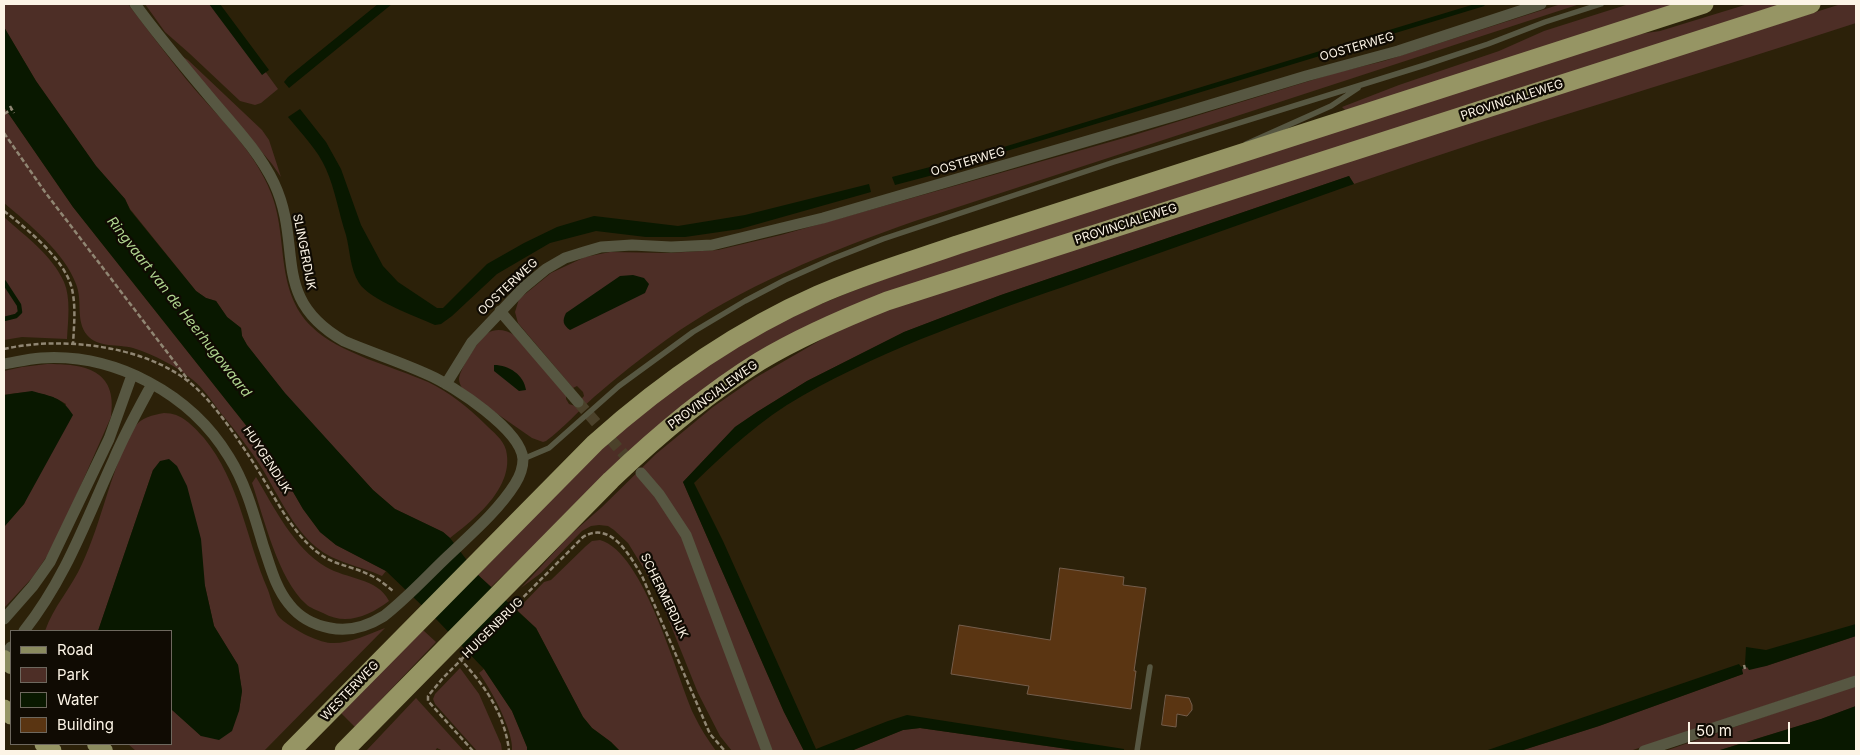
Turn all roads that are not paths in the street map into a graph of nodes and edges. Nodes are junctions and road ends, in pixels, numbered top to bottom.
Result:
1 (134, 4) edge
2 (1541, 4) edge
3 (1601, 4) edge
4 (1704, 4) edge
5 (1812, 4) edge
6 (1364, 84) junction
7 (1222, 160) junction
8 (500, 311) junction
9 (4, 364) edge
10 (132, 375) junction
11 (152, 384) junction
12 (446, 384) junction
13 (578, 402) tunnel mouth
14 (523, 460) junction
15 (641, 473) tunnel mouth
16 (515, 577) joint
17 (4, 619) edge
18 (25, 630) edge
19 (1150, 667) dead end
20 (1856, 681) edge
21 (291, 751) edge
22 (344, 751) edge
23 (767, 751) edge
24 (1137, 751) edge
25 (1644, 751) edge

1 - 12 street, SLINGERDIJK
2 - 8 street, OOSTERWEG
3 - 6 lane
4 - 7 highway
5 - 16 highway, PROVINCIALEWEG
6 - 7 lane
6 - 14 lane
7 - 21 highway, WESTERWEG
8 - 12 street, OOSTERWEG
8 - 13 street
9 - 10 street
10 - 11 street
10 - 17 street
11 - 14 street
11 - 18 street
12 - 14 street, SLINGERDIJK
15 - 23 street
16 - 22 highway, HUIGENBRUG
19 - 24 lane
20 - 25 street

